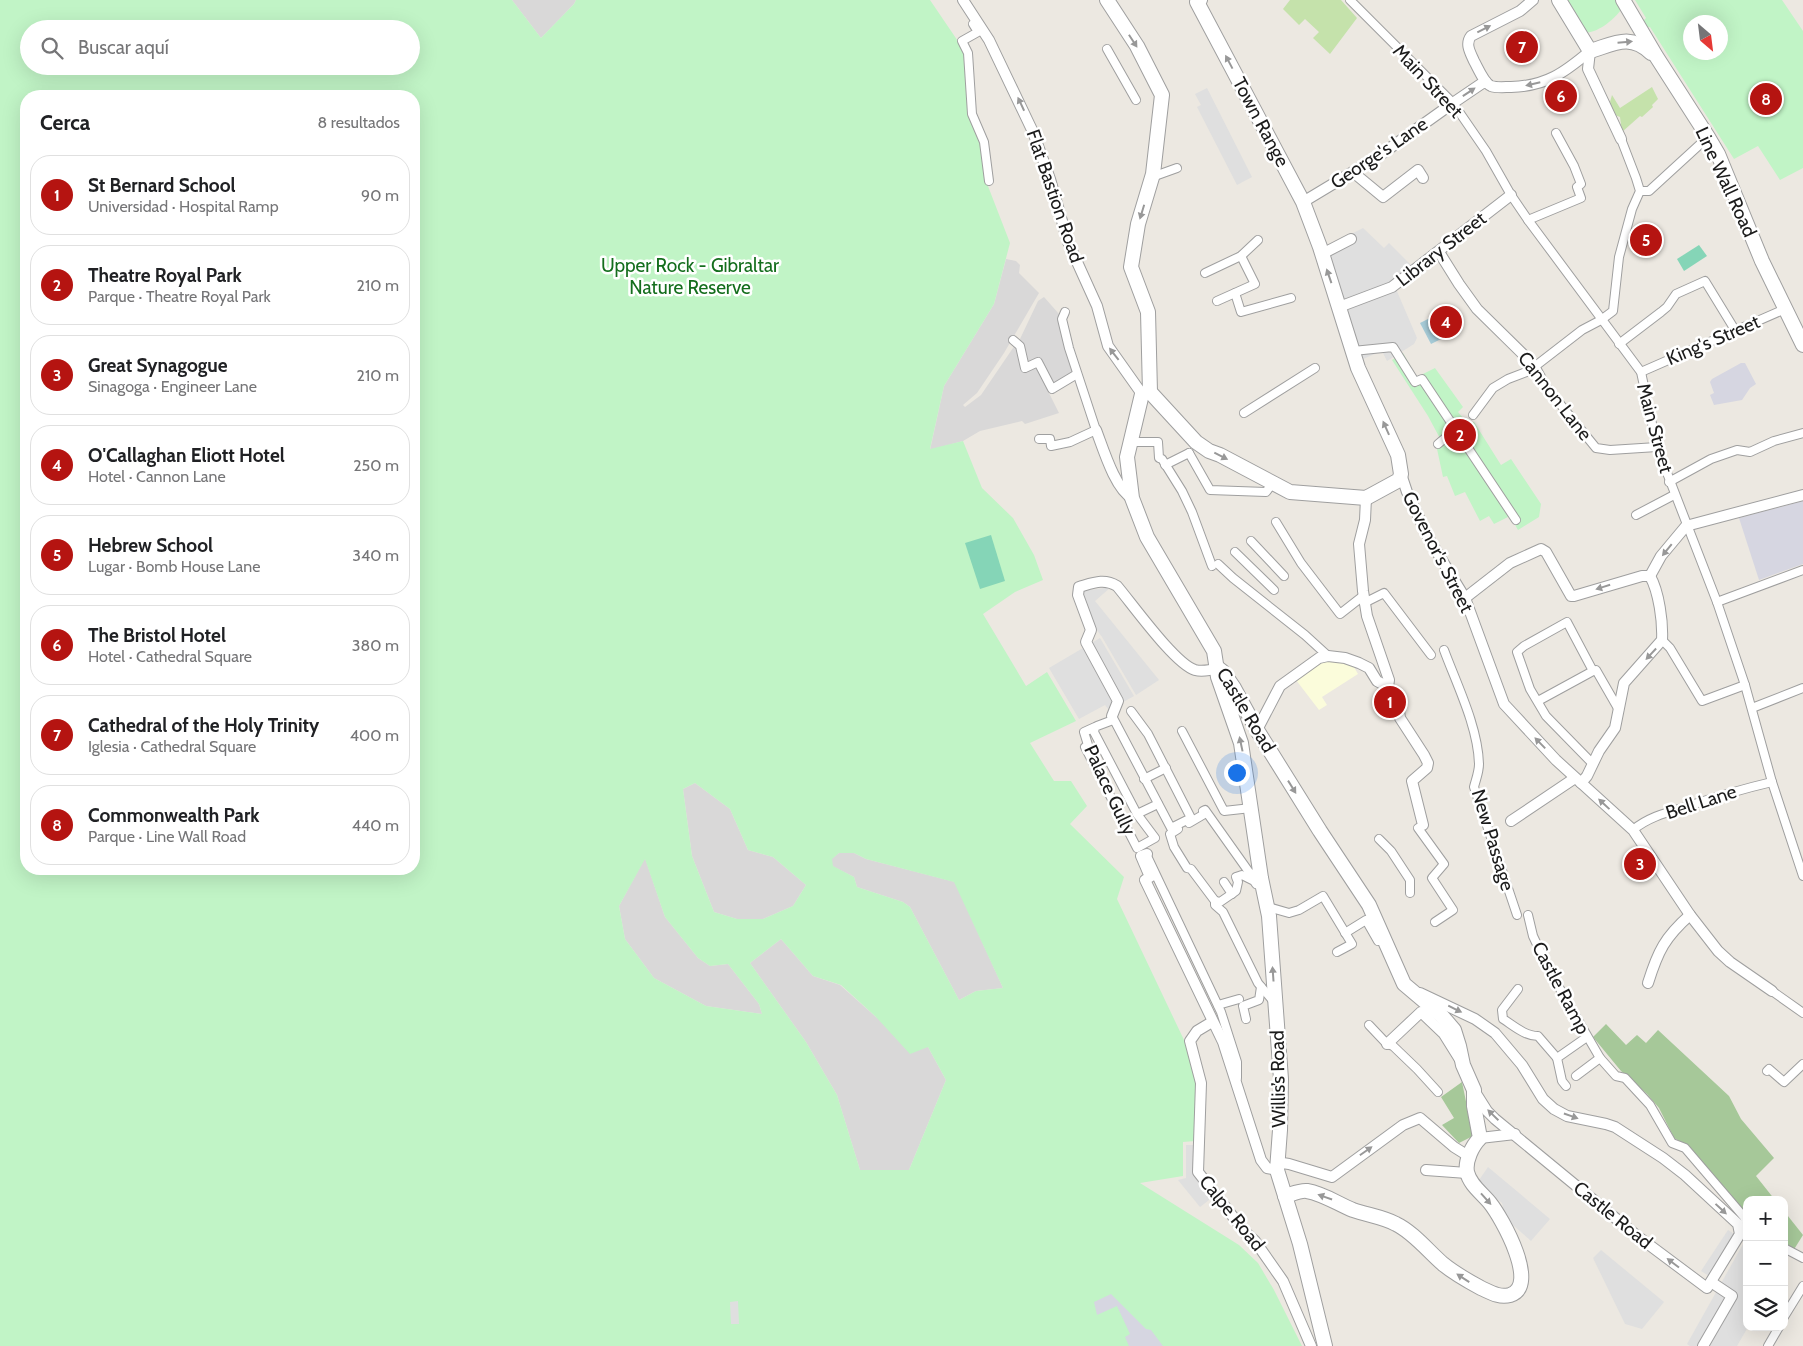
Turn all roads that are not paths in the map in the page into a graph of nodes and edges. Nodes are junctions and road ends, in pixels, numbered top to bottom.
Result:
1 (963, 0) edge
2 (1107, 0) edge
3 (1350, 0) edge
4 (1533, 0) edge
5 (1559, 0) edge
6 (1624, 0) edge
7 (1197, 1) edge
8 (977, 22) junction
9 (1107, 49) dead end
10 (1590, 51) junction
11 (1656, 56) junction
12 (1486, 82) junction
13 (1136, 100) dead end
14 (1453, 103) junction
15 (1556, 133) dead end
16 (1708, 137) junction
17 (1622, 138) joint
18 (1177, 168) dead end
19 (1354, 173) junction
20 (1152, 176) junction
21 (1423, 178) dead end
22 (989, 181) dead end
23 (1640, 191) junction
24 (1511, 195) junction
25 (1303, 202) junction
26 (1528, 220) junction
27 (1351, 239) dead end
28 (1258, 240) dead end
29 (1321, 250) junction
30 (1439, 252) junction
31 (1241, 256) junction
32 (1205, 273) dead end
33 (1235, 293) junction
34 (1291, 298) dead end
35 (1217, 301) dead end
36 (1339, 307) junction
37 (1785, 310) junction
38 (1065, 312) dead end
39 (1601, 320) junction
40 (1735, 330) junction
41 (1013, 340) dead end
42 (1619, 344) junction
43 (1803, 345) edge
44 (1353, 351) junction
45 (1535, 366) junction
46 (1315, 368) dead end
47 (1641, 372) junction
48 (1077, 374) junction
49 (1150, 392) junction
50 (1244, 413) dead end
51 (1473, 415) dead end
52 (1463, 424) dead end
53 (1096, 430) junction
54 (1456, 430) junction
55 (1803, 433) edge
56 (1039, 439) dead end
57 (1131, 442) junction
58 (1438, 444) dead end
59 (1193, 447) junction
60 (1657, 448) junction
61 (1165, 465) junction
62 (1401, 474) junction
63 (1669, 482) junction
64 (1273, 483) junction
65 (1674, 495) junction
66 (1803, 495) edge
67 (1132, 498) junction
68 (1366, 498) junction
69 (1636, 516) dead end
70 (1516, 520) dead end
71 (1276, 522) dead end
72 (1686, 526) junction
73 (1251, 540) dead end
74 (1235, 552) dead end
75 (1803, 570) edge
76 (1284, 576) dead end
77 (1650, 576) junction
78 (1274, 590) dead end
79 (1465, 598) junction
80 (1364, 599) junction
81 (1717, 602) junction
82 (1662, 640) junction
83 (1444, 650) dead end
84 (1431, 655) dead end
85 (1328, 656) junction
86 (1218, 668) junction
87 (1593, 671) junction
88 (1745, 685) junction
89 (1388, 687) junction
90 (1803, 688) edge
91 (1538, 702) junction
92 (1752, 708) junction
93 (1619, 710) junction
94 (1131, 711) dead end
95 (1112, 718) junction
96 (1095, 727) junction
97 (1257, 730) junction
98 (1182, 731) dead end
99 (1593, 764) junction
100 (1166, 768) junction
101 (1144, 778) junction
102 (1578, 780) junction
103 (1772, 782) junction
104 (1158, 804) junction
105 (1251, 808) junction
106 (1187, 809) junction
107 (1206, 813) junction
108 (1137, 814) junction
109 (1511, 821) dead end
110 (1421, 826) joint
111 (1633, 830) junction
112 (1379, 839) dead end
113 (1147, 843) junction
114 (1147, 854) junction
115 (1802, 870) edge
116 (1224, 882) dead end
117 (1263, 887) junction
118 (1410, 893) dead end
119 (1232, 894) junction
120 (1215, 901) junction
121 (1268, 907) junction
122 (1517, 915) dead end
123 (1528, 915) dead end
124 (1690, 915) junction
125 (1436, 922) dead end
126 (1345, 932) junction
127 (1390, 949) junction
128 (1338, 952) dead end
129 (1648, 983) dead end
130 (1261, 987) junction
131 (1407, 987) junction
132 (1518, 989) dead end
133 (1772, 991) joint
134 (1239, 999) dead end
135 (1275, 1004) junction
136 (1218, 1005) junction
137 (1803, 1013) edge
138 (1246, 1019) dead end
139 (1212, 1022) junction
140 (1369, 1025) dead end
141 (1587, 1036) junction
142 (1387, 1044) junction
143 (1557, 1058) junction
144 (1600, 1058) junction
145 (1463, 1064) junction
146 (1803, 1064) edge
147 (1767, 1071) dead end
148 (1576, 1076) dead end
149 (1566, 1086) dead end
150 (1238, 1087) junction
151 (1438, 1092) dead end
152 (1475, 1092) junction
153 (1516, 1134) junction
154 (1480, 1138) junction
155 (1470, 1157) junction
156 (1276, 1166) junction
157 (1426, 1170) dead end
158 (1467, 1173) junction
159 (1285, 1196) junction
160 (1742, 1224) edge
161 (1788, 1250) edge
162 (1803, 1258) edge
163 (1711, 1282) junction
164 (1803, 1286) edge
165 (1788, 1310) edge
166 (1776, 1331) edge
167 (1311, 1346) edge
168 (1325, 1346) edge
169 (1703, 1346) edge
170 (1768, 1346) edge

1 - 8 street, Flat Bastion Road
2 -> 20 street, Castle Road
3 - 14 street, Main Street
12 -> 4 street
5 - 10 street
6 - 11 street, Line Wall Road
25 -> 7 street, Town Range
8 - 22 street
49 -> 8 street, Flat Bastion Road
9 - 13 street
10 -> 11 street
10 -> 12 street
10 - 17 street
11 - 16 street, Line Wall Road
14 -> 12 street, George's Lane
14 - 19 street, George's Lane
14 - 24 street, Main Street
15 - 26 street
16 - 23 street
16 - 37 street, Line Wall Road
17 - 23 street
18 - 20 street
19 - 21 street
19 - 25 street, George's Lane
20 -> 49 street, Castle Road
23 - 39 street
24 - 26 street, Main Street
24 - 30 street, Library Street
25 - 29 street, Town Range
26 - 39 street, Main Street
27 - 29 street
28 - 31 street
36 -> 29 street, Govenor's Street
30 - 36 street, Library Street
30 - 45 street, Cannon Lane
31 - 32 street
31 - 33 street
33 - 34 street
33 - 35 street
36 - 44 street, Govenor's Street
37 - 40 street, King's Street
37 - 43 street, Line Wall Road
38 - 48 street
39 - 42 street, Main Street
39 - 45 street
40 - 42 street
40 - 47 street, King's Street
41 - 48 street
42 - 47 street, Main Street
44 - 54 street
62 -> 44 street, Govenor's Street
45 - 51 street
45 - 60 street, Cannon Lane
46 - 50 street
47 - 60 street, Main Street
48 - 53 street
49 - 57 street, Castle Road
49 - 59 street
52 - 54 street
53 - 56 street
53 - 67 street
54 - 58 street
54 - 70 street
55 - 63 street
57 - 61 street
57 - 67 street, Castle Road
59 - 61 street
59 -> 64 street
59 - 64 street
60 - 63 street, Main Street
61 - 85 street
62 - 68 street
62 - 79 street, Govenor's Street
63 - 65 street, Main Street
64 - 68 street
65 - 69 street
65 - 72 street, Main Street
66 - 72 street
67 - 86 street, Castle Road
68 - 80 street
71 - 80 street
72 -> 77 street
72 - 81 street, Main Street
73 - 76 street
74 - 78 street
75 - 81 street
77 -> 79 street
77 - 82 street
102 -> 79 street, Govenor's Street
80 - 84 street
80 - 89 street
81 - 88 street, Main Street
82 - 88 street
82 -> 93 street
83 - 122 street, New Passage
85 - 89 street
85 - 97 street
86 - 95 street
86 - 97 street, Castle Road
105 -> 86 street, Willis’s Road
87 - 91 street
87 - 91 street
87 - 93 street
88 - 92 street, Main Street
89 - 110 street
90 - 92 street
91 - 99 street
92 - 103 street, Main Street
93 - 99 street
94 - 100 street
95 - 96 street, Palace Gully
95 - 101 street
96 - 108 street, Palace Gully
96 - 113 street, Palace Gully
97 -> 127 street, Castle Road
98 - 105 street
99 - 102 street
100 - 101 street
100 - 106 street
101 - 104 street
102 - 109 street
111 -> 102 street, Govenor's Street
103 - 111 street, Bell Lane
103 - 115 street, Main Street
104 - 106 street
104 - 108 street, Palace Gully
105 - 117 street, Willis’s Road
106 - 107 street
107 - 117 street
107 - 120 street
108 - 113 street, Palace Gully
110 - 125 street
111 - 124 street, Govenor's Street
112 - 118 street
113 - 114 street, Palace Gully
114 - 136 street
114 - 139 street
116 - 119 street
117 - 119 street
117 - 121 street, Willis’s Road
119 - 120 street
120 - 130 street
121 - 126 street
135 -> 121 street, Willis’s Road
123 - 141 street, Castle Ramp
124 - 129 street
124 - 133 street, Govenor's Street
126 - 127 street
126 - 128 street
127 - 131 street, Castle Road
130 - 135 street
130 - 138 street
131 - 145 street
131 -> 160 street
132 - 143 street
133 - 137 street
134 - 136 street
135 - 156 street, Willis’s Road
136 - 150 street
139 - 150 street
139 - 167 street, Calpe Road
140 - 142 street
141 - 143 street
141 - 144 street, Castle Ramp
142 - 145 street
142 - 151 street
143 - 149 street
144 - 148 street
144 - 160 street, Castle Ramp
145 - 152 street
146 - 147 street
150 - 156 street
153 -> 152 street, Castle Road
152 - 154 street
153 - 154 street
163 -> 153 street, Castle Road
154 - 155 street
156 -> 155 street
155 - 158 street
156 - 159 street, Willis’s Road
157 - 158 street
158 -> 159 street
159 - 168 street, Willis’s Road
160 - 163 street
161 - 162 street
163 - 169 street
164 - 165 street
166 - 170 street

